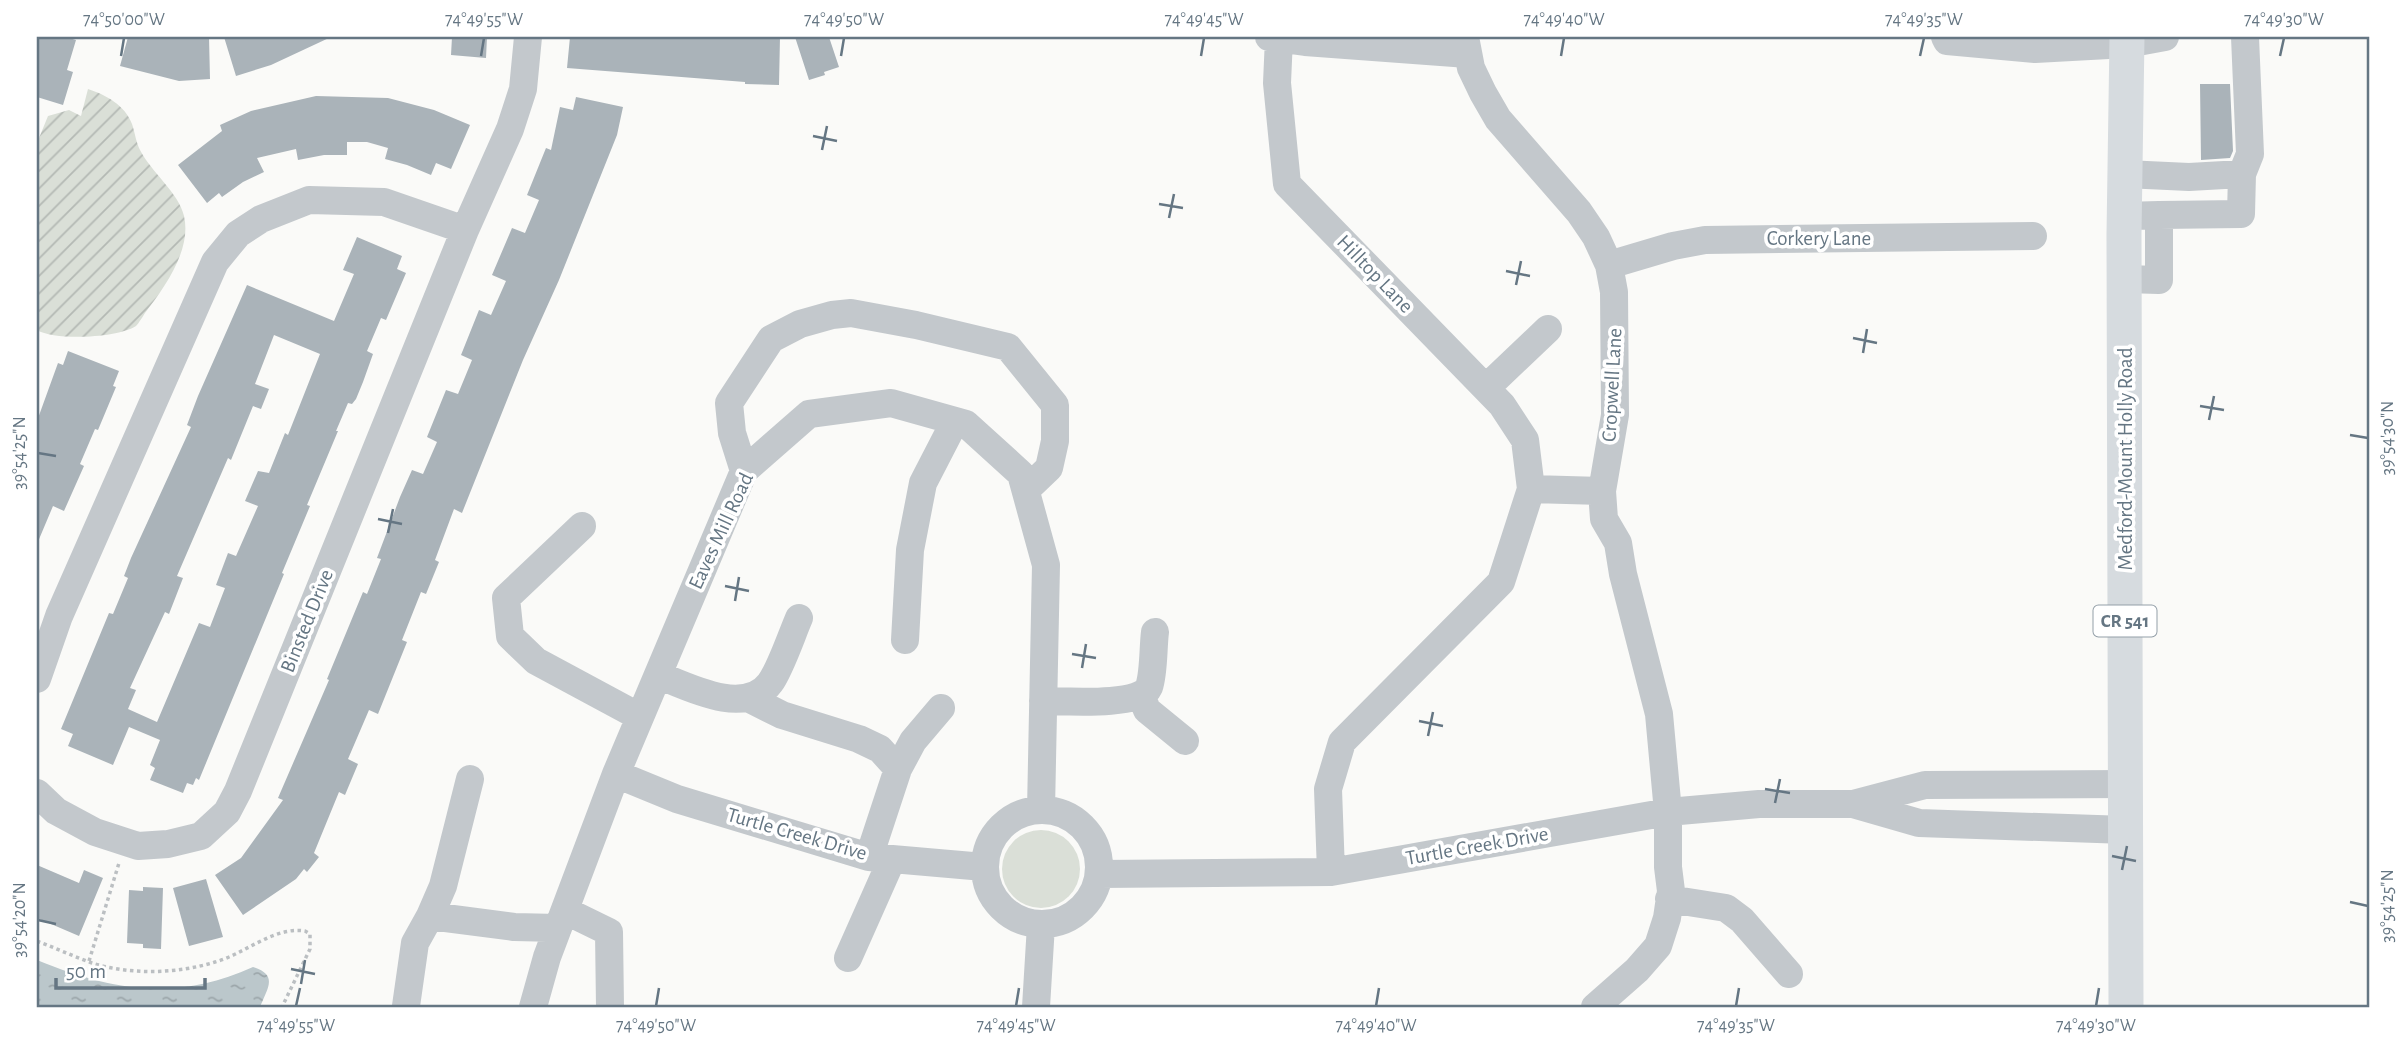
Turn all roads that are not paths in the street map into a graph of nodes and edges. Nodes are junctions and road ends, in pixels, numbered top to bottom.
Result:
1 (528, 37) edge
2 (1274, 37) edge
3 (1945, 37) edge
4 (2165, 37) edge
5 (2245, 37) edge
6 (2127, 41) edge
7 (1467, 45) edge
8 (2125, 174) junction
9 (2242, 174) junction
10 (2159, 215) junction
11 (2124, 216) junction
12 (466, 230) junction
13 (2033, 236) dead end
14 (1609, 265) junction
15 (2125, 279) junction
16 (1548, 329) dead end
17 (1486, 388) junction
18 (955, 421) junction
19 (744, 471) junction
20 (1026, 489) junction
21 (1531, 489) junction
22 (1602, 491) junction
23 (582, 526) dead end
24 (48, 611) edge
25 (799, 618) dead end
26 (1155, 632) dead end
27 (905, 640) dead end
28 (658, 675) junction
29 (37, 680) edge
30 (1141, 695) junction
31 (748, 698) junction
32 (1043, 702) junction
33 (941, 708) dead end
34 (640, 717) junction
35 (1185, 741) dead end
36 (898, 769) junction
37 (616, 774) junction
38 (470, 779) dead end
39 (2126, 784) junction
40 (37, 793) edge
41 (1853, 804) junction
42 (1041, 810) junction
43 (1668, 812) junction
44 (2126, 830) junction
45 (881, 858) junction
46 (984, 867) junction
47 (1331, 872) junction
48 (1100, 874) junction
49 (1669, 899) junction
50 (430, 916) junction
51 (562, 920) junction
52 (1041, 925) junction
53 (848, 958) dead end
54 (1788, 974) dead end
55 (406, 1006) edge
56 (533, 1007) edge
57 (610, 1007) edge
58 (1036, 1007) edge
59 (1595, 1007) edge
60 (2126, 1007) edge

1 - 12 street, Binsted Drive
2 - 7 street
2 - 17 street, Hilltop Lane
3 - 6 street
4 - 6 street
5 - 9 street
6 - 8 main road, Medford-Mount Holly Road / CR 541
7 - 14 street, Cropwell Lane
8 - 9 street
8 - 11 main road, Medford-Mount Holly Road / CR 541
9 - 10 street
10 - 11 street
10 - 15 street
11 - 15 main road, Medford-Mount Holly Road / CR 541
12 - 24 street
12 - 40 street, Binsted Drive
13 - 14 street, Corkery Lane
14 - 22 street, Cropwell Lane
15 - 39 main road, Medford-Mount Holly Road / CR 541
16 - 17 street
17 - 21 street, Hilltop Lane
18 - 19 street, Eaves Mill Road
18 - 20 street, Eaves Mill Road
18 - 27 street
19 - 20 street
19 - 28 street, Eaves Mill Road
20 - 32 street, Eaves Mill Road
21 - 22 street
21 - 47 street, Hilltop Lane
22 - 43 street, Cropwell Lane
23 - 34 street
24 - 29 street
25 - 31 street
26 - 30 street
28 - 31 street
28 - 34 street, Eaves Mill Road
30 - 32 street
30 - 35 street
31 - 36 street
32 - 42 street, Eaves Mill Road
33 - 36 street
34 - 37 street, Eaves Mill Road
36 - 45 street
37 - 45 street, Turtle Creek Drive
37 - 51 street, Eaves Mill Road
38 - 50 street
39 - 41 street, Turtle Creek Drive
39 - 44 main road, Medford-Mount Holly Road / CR 541
41 - 43 street, Turtle Creek Drive
41 - 44 street, Turtle Creek Drive
42 - 46 street
42 - 48 street
43 - 47 street, Turtle Creek Drive
43 - 49 street, Cropwell Lane
44 - 60 main road, Medford-Mount Holly Road / CR 541
45 - 46 street, Turtle Creek Drive
45 - 53 street
46 - 52 street
47 - 48 street, Turtle Creek Drive
48 - 52 street
49 - 54 street
49 - 59 street, Cropwell Lane
50 - 51 street
50 - 55 street
51 - 56 street, Eaves Mill Road
51 - 57 street
52 - 58 street

